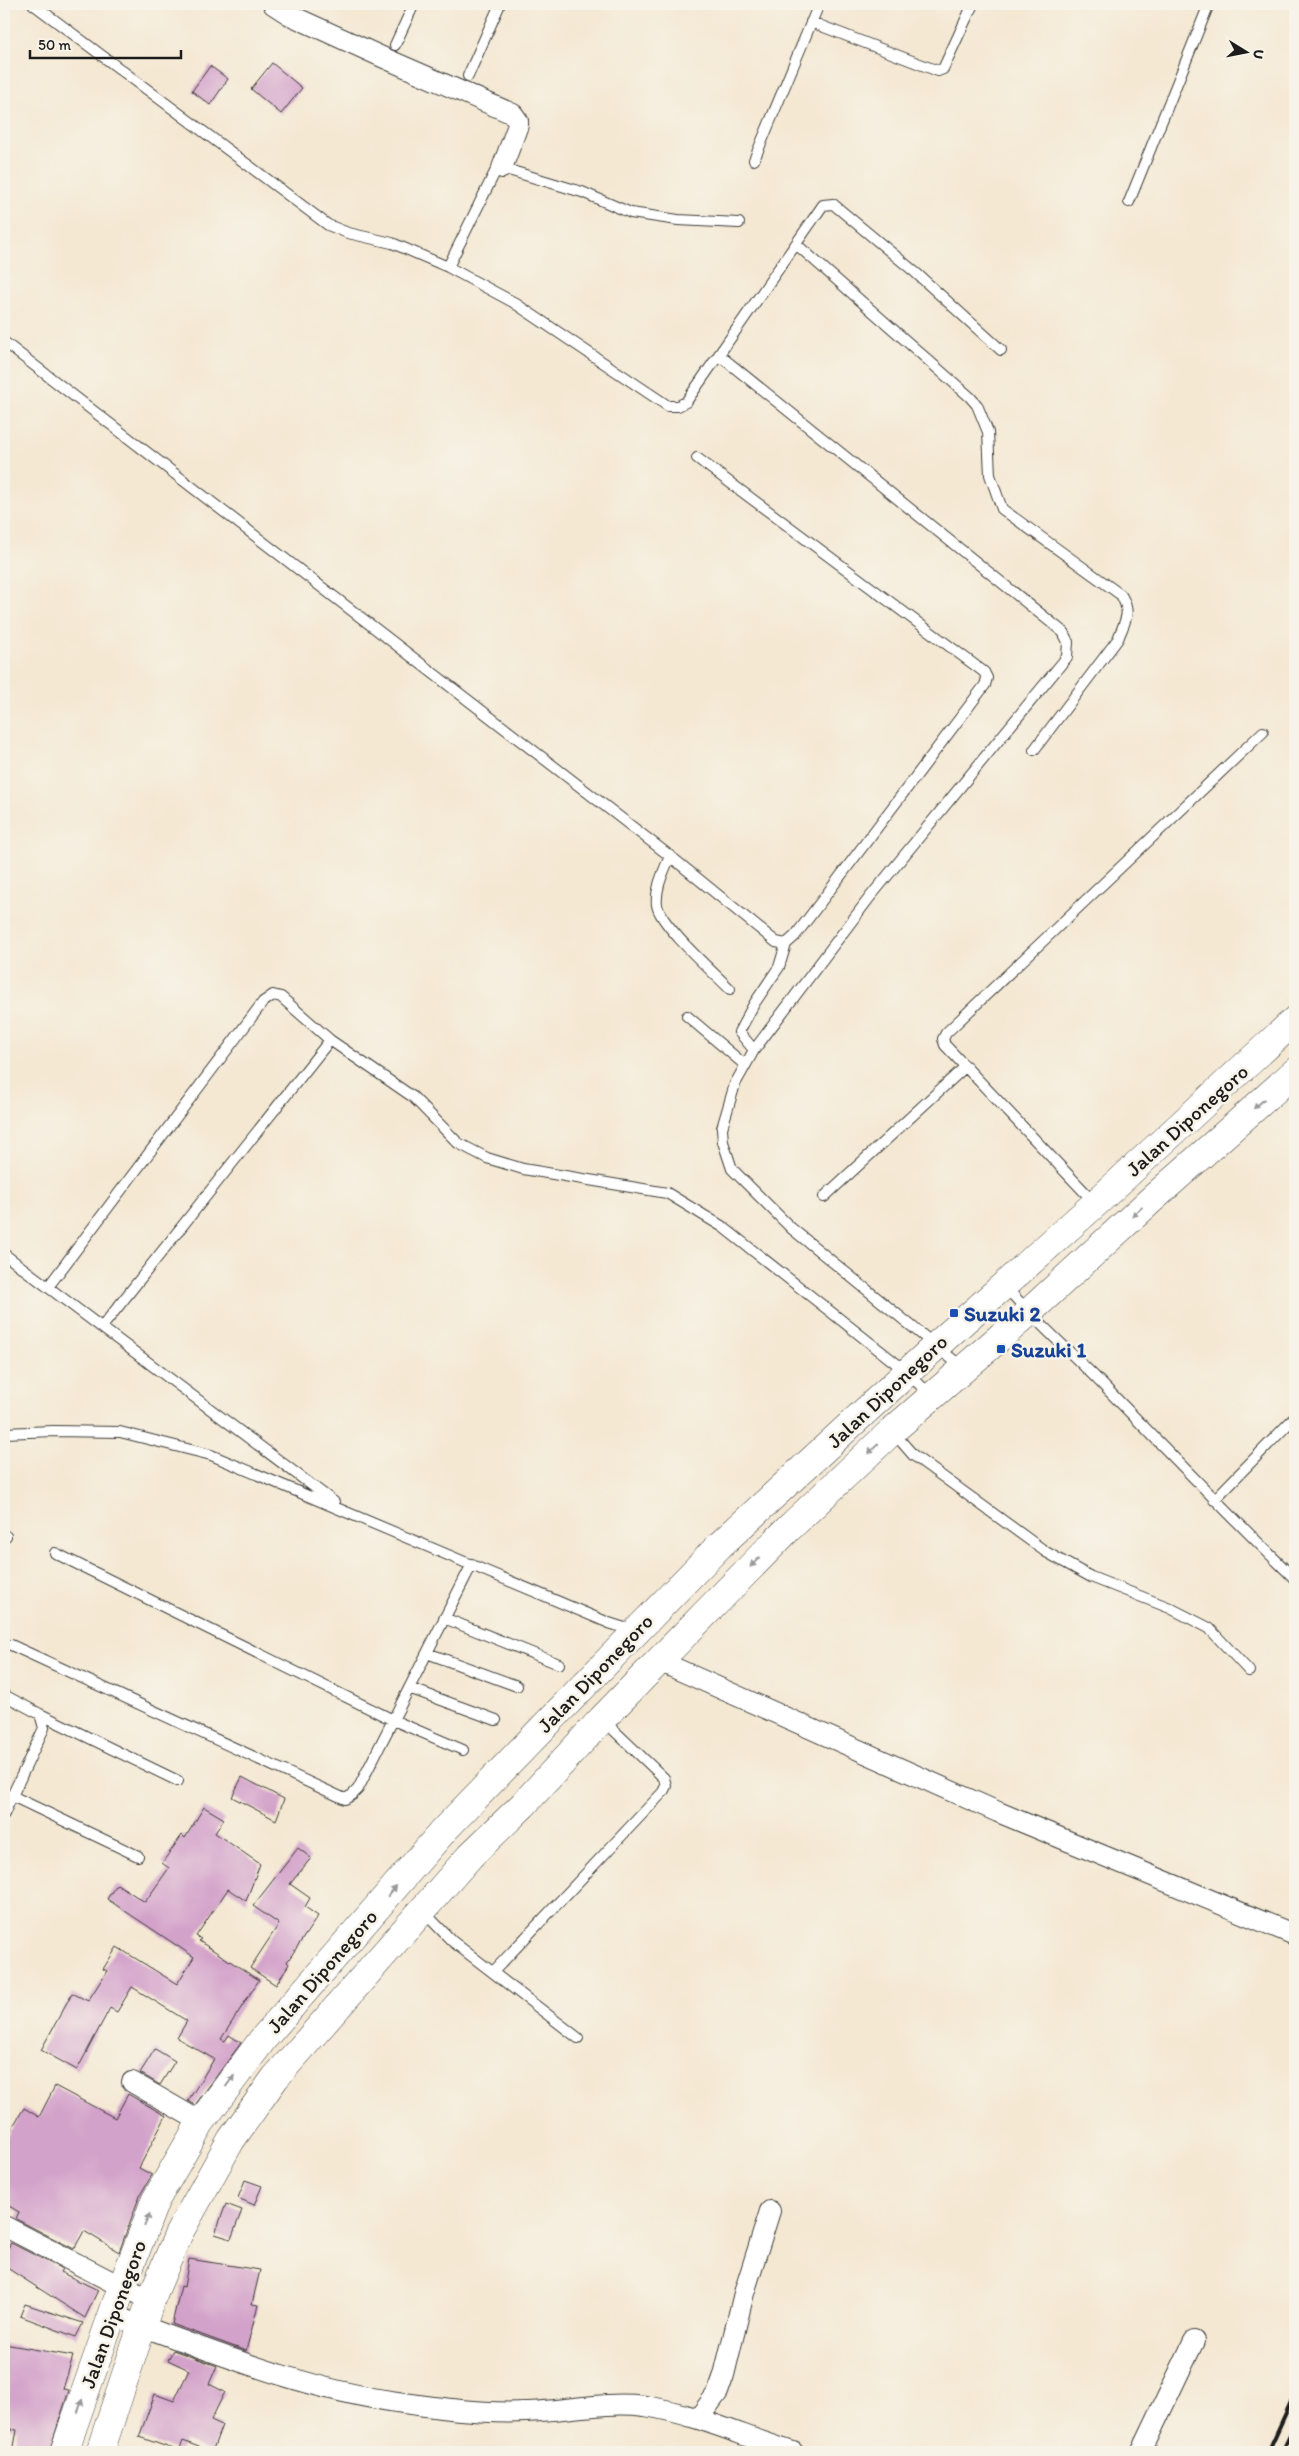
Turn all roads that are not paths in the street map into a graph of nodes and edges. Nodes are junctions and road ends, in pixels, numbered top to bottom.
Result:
1 (33, 4) edge
2 (273, 4) edge
3 (414, 4) edge
4 (500, 4) edge
5 (819, 4) edge
6 (972, 4) edge
7 (1209, 4) edge
8 (811, 22) junction
9 (395, 45) dead end
10 (468, 76) dead end
11 (754, 160) dead end
12 (502, 168) junction
13 (1129, 202) dead end
14 (739, 223) dead end
15 (796, 244) junction
16 (448, 267) junction
17 (4, 342) edge
18 (1001, 350) dead end
19 (719, 356) junction
20 (698, 458) dead end
21 (1263, 732) dead end
22 (1034, 750) dead end
23 (670, 856) junction
24 (786, 944) junction
25 (730, 989) dead end
26 (687, 1016) dead end
27 (1295, 1020) edge
28 (330, 1040) junction
29 (754, 1050) junction
30 (745, 1065) junction
31 (966, 1066) junction
32 (1295, 1072) edge
33 (824, 1196) dead end
34 (1095, 1204) junction
35 (4, 1254) edge
36 (1004, 1285) junction
37 (48, 1287) junction
38 (1028, 1313) junction
39 (102, 1327) junction
40 (937, 1345) junction
41 (964, 1369) junction
42 (906, 1372) junction
43 (932, 1397) junction
44 (1295, 1417) edge
45 (892, 1431) junction
46 (4, 1433) edge
47 (1214, 1500) junction
48 (347, 1512) junction
49 (55, 1553) dead end
50 (472, 1564) junction
51 (1295, 1579) edge
52 (444, 1618) junction
53 (634, 1632) junction
54 (11, 1645) dead end
55 (427, 1653) junction
56 (659, 1661) junction
57 (559, 1664) dead end
58 (1249, 1671) dead end
59 (517, 1686) dead end
60 (409, 1688) junction
61 (4, 1695) edge
62 (40, 1714) junction
63 (602, 1719) junction
64 (393, 1720) junction
65 (496, 1720) dead end
66 (464, 1750) dead end
67 (178, 1781) dead end
68 (12, 1796) junction
69 (4, 1814) edge
70 (445, 1829) junction
71 (138, 1856) dead end
72 (470, 1856) junction
73 (424, 1911) junction
74 (1295, 1935) edge
75 (494, 1972) junction
76 (578, 2038) dead end
77 (132, 2082) dead end
78 (201, 2122) junction
79 (770, 2211) dead end
80 (4, 2226) edge
81 (122, 2287) junction
82 (152, 2299) junction
83 (112, 2315) junction
84 (144, 2326) junction
85 (1194, 2341) dead end
86 (698, 2419) junction
87 (762, 2448) edge
88 (64, 2452) edge
89 (100, 2452) edge
90 (793, 2452) edge
91 (1141, 2452) edge

1 - 16 lane
2 - 12 street
3 - 9 lane
4 - 10 lane
5 - 8 lane
6 - 8 lane
7 - 13 lane
8 - 11 lane
12 - 14 lane
12 - 16 lane
15 - 18 lane
15 - 19 lane
15 - 22 lane
16 - 19 lane
17 - 23 lane
19 - 29 lane
20 - 24 lane
21 - 31 lane
23 - 24 lane
23 - 25 lane
24 - 29 lane
26 - 30 lane
27 - 34 highway, Jalan Diponegoro
28 - 37 lane
28 - 39 lane
28 - 42 lane
29 - 30 lane
30 - 40 lane
31 - 33 lane
31 - 34 lane
32 -> 38 highway, Jalan Diponegoro
34 - 36 highway, Jalan Diponegoro
35 - 37 lane
36 - 38 lane
36 - 40 highway, Jalan Diponegoro
37 - 39 lane
38 - 41 highway, Jalan Diponegoro
38 - 47 lane
39 - 48 lane
40 - 41 lane
40 - 42 highway, Jalan Diponegoro
41 - 43 highway, Jalan Diponegoro
42 - 43 lane
42 - 53 highway, Jalan Diponegoro
43 - 45 highway, Jalan Diponegoro
44 - 47 lane
45 -> 56 highway, Jalan Diponegoro
45 - 58 lane
46 - 48 lane
47 - 51 lane
48 - 50 lane
49 - 64 lane
50 - 52 lane
50 - 53 lane
52 - 55 lane
52 - 57 lane
53 - 70 highway, Jalan Diponegoro
54 - 64 lane
55 - 59 lane
55 - 60 lane
56 - 63 highway, Jalan Diponegoro
56 - 74 street
60 - 64 lane
60 - 65 lane
61 - 62 lane
62 - 67 lane
62 - 68 lane
63 - 72 highway, Jalan Diponegoro
63 - 75 lane
64 - 66 lane
68 - 69 lane
68 - 71 lane
70 - 72 highway
78 -> 70 highway, Jalan Diponegoro
72 - 73 highway, Jalan Diponegoro
73 - 75 lane
73 - 82 highway, Jalan Diponegoro
75 - 76 lane
77 - 78 street
81 -> 78 highway, Jalan Diponegoro
79 - 86 street
80 - 81 street
81 - 82 street
81 - 83 highway, Jalan Diponegoro
82 - 84 highway, Jalan Diponegoro
83 - 84 street
88 -> 83 highway, Jalan Diponegoro
84 - 86 street
84 - 89 highway, Jalan Diponegoro
85 - 91 street
86 - 87 street
87 - 90 street

